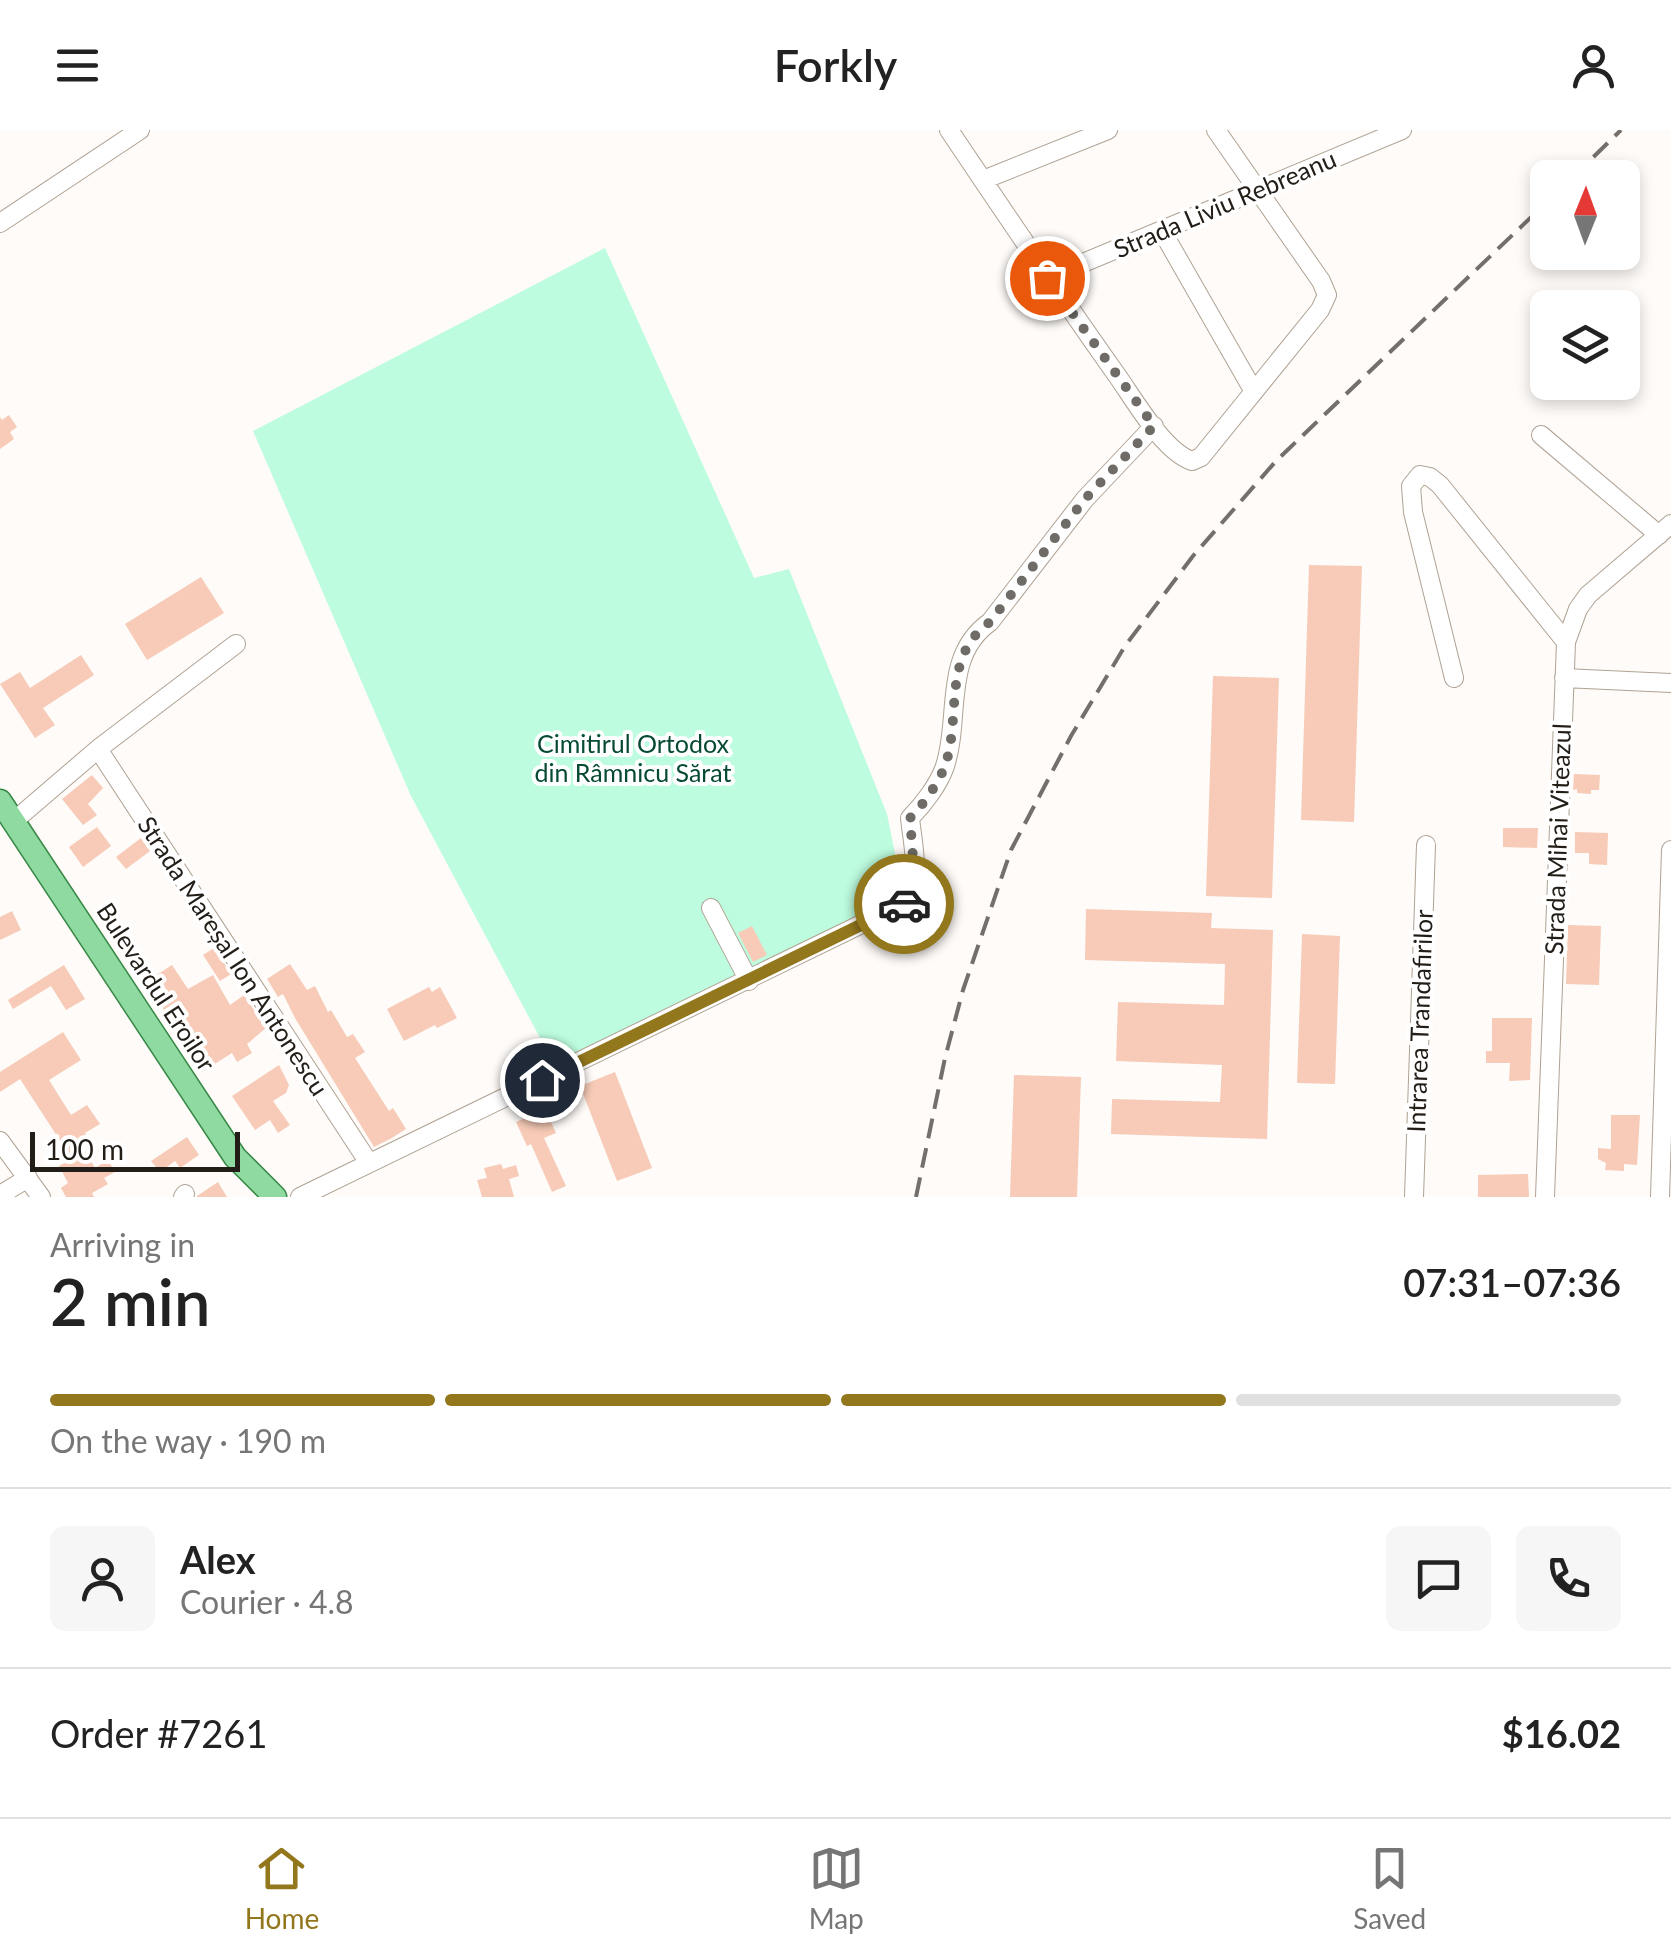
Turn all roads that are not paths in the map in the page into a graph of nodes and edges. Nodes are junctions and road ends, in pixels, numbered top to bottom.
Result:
1 (950, 130) edge
2 (1108, 130) edge
3 (1216, 130) edge
4 (1402, 130) edge
5 (128, 134) edge
6 (983, 180) junction
7 (1258, 190) junction
8 (0, 223) edge
9 (1162, 231) junction
10 (1047, 278) junction
11 (1253, 390) junction
12 (1154, 426) junction
13 (1542, 434) dead end
14 (1665, 530) edge
15 (1566, 642) junction
16 (236, 644) dead end
17 (1454, 678) dead end
18 (1564, 678) junction
19 (1671, 684) edge
20 (98, 749) junction
21 (0, 801) edge
22 (14, 821) junction
23 (1426, 845) dead end
24 (1671, 850) edge
25 (711, 908) dead end
26 (750, 981) junction
27 (2, 1146) edge
28 (369, 1163) junction
29 (28, 1178) junction
30 (0, 1196) edge
31 (41, 1197) edge
32 (275, 1197) edge
33 (300, 1197) edge
34 (1414, 1197) edge
35 (1545, 1197) edge
36 (1660, 1197) edge

1 - 6 street
2 - 6 street
3 - 7 street
4 - 7 street, Strada Liviu Rebreanu
5 - 8 street
6 - 10 street
7 - 9 street, Strada Liviu Rebreanu
7 - 11 street
9 - 10 street, Strada Liviu Rebreanu
9 - 11 street
10 - 12 street
11 - 12 street
12 - 26 street
13 - 14 street
14 - 15 street, Strada Mihai Viteazul
15 - 17 street
15 - 18 street, Strada Mihai Viteazul
16 - 20 street
18 - 19 street
18 - 35 street, Strada Mihai Viteazul
20 - 22 street
20 - 28 street, Strada Mareșal Ion Antonescu
21 - 22 main road, Bulevardul Eroilor
22 - 32 main road, Bulevardul Eroilor
23 - 34 street, Intrarea Trandafirilor
24 - 36 street
25 - 26 street
26 - 28 street
27 - 29 street
28 - 33 street
29 - 30 street
29 - 31 street

